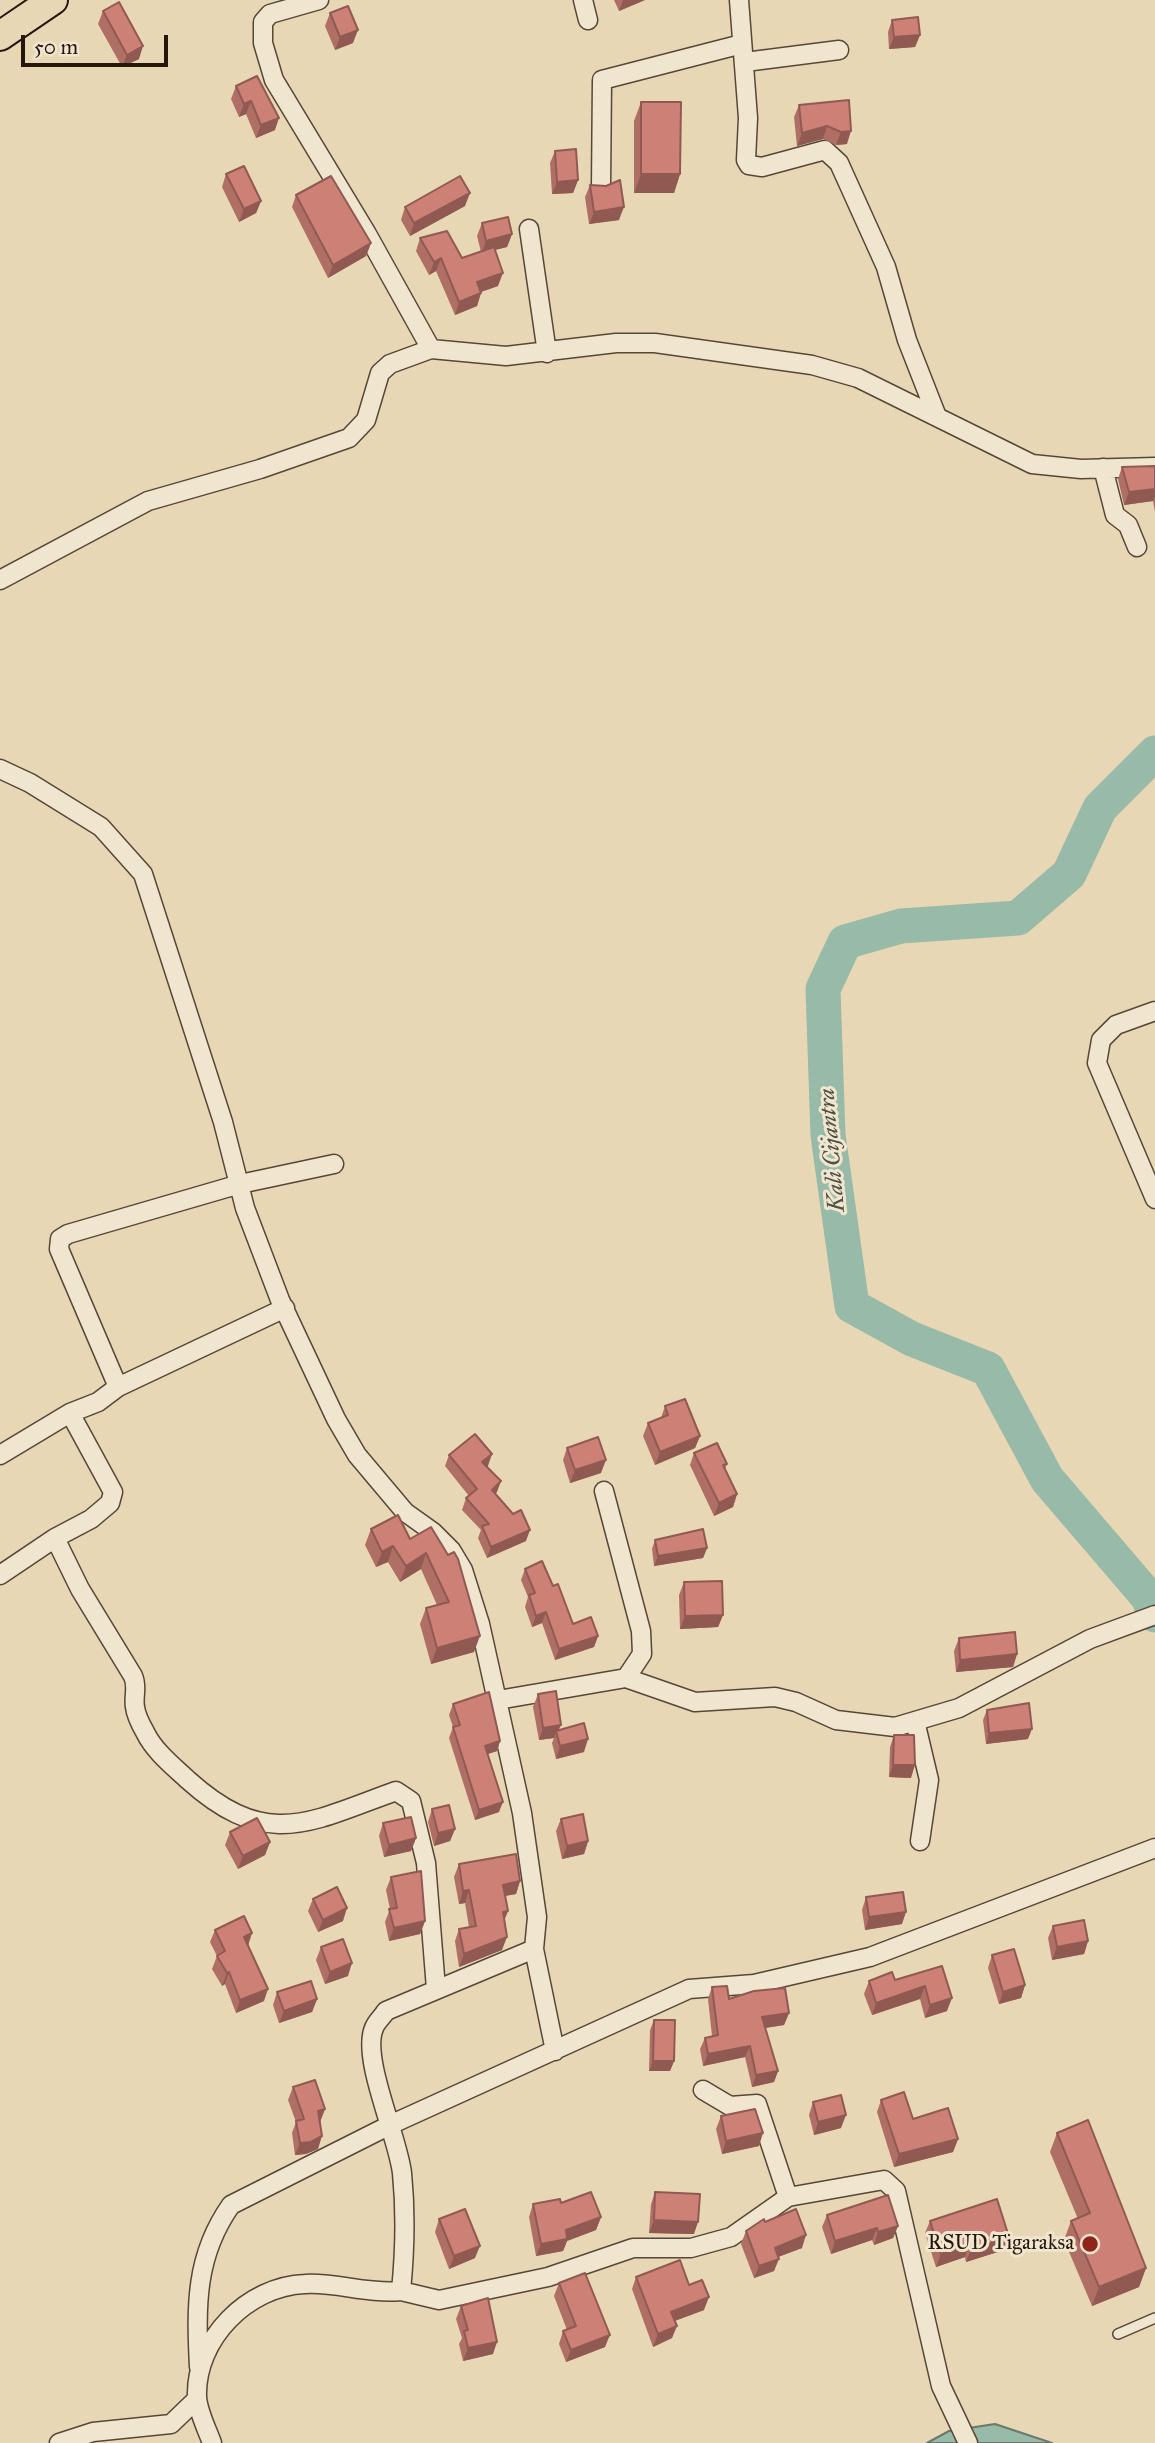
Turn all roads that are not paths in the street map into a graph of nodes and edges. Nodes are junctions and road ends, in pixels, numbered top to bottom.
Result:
1 (52, 0) edge
2 (319, 0) edge
3 (583, 0) edge
4 (739, 0) edge
5 (588, 20) dead end
6 (0, 36) edge
7 (839, 50) dead end
8 (743, 53) junction
9 (601, 187) edge
10 (529, 229) dead end
11 (431, 349) junction
12 (547, 353) junction
13 (936, 414) junction
14 (1155, 467) edge
15 (1103, 468) junction
16 (1137, 547) dead end
17 (0, 580) edge
18 (0, 769) edge
19 (1155, 1011) edge
20 (334, 1164) dead end
21 (240, 1184) junction
22 (1155, 1199) edge
23 (285, 1308) junction
24 (118, 1387) junction
25 (71, 1413) junction
26 (0, 1455) edge
27 (604, 1491) dead end
28 (55, 1538) junction
29 (0, 1575) edge
30 (1155, 1615) edge
31 (626, 1678) junction
32 (498, 1700) junction
33 (915, 1721) junction
34 (920, 1841) dead end
35 (1155, 1848) edge
36 (534, 1949) junction
37 (436, 1989) junction
38 (555, 2051) junction
39 (703, 2090) dead end
40 (392, 2124) junction
41 (788, 2197) junction
42 (401, 2291) junction
43 (1155, 2318) edge
44 (1118, 2334) dead end
45 (199, 2370) junction
46 (197, 2399) junction
47 (59, 2443) edge
48 (212, 2443) edge
49 (968, 2443) edge

1 - 6 main road
2 - 11 street
3 - 5 street
4 - 8 street
7 - 8 street
8 - 9 street
8 - 13 street
10 - 12 street
11 - 12 street
11 - 17 street
12 - 13 street
13 - 15 street
14 - 15 street
15 - 16 street
18 - 21 street
19 - 22 street
20 - 21 street
21 - 23 street
21 - 24 street
23 - 24 street
23 - 32 street
24 - 25 street
25 - 26 street
25 - 28 street
27 - 31 street
28 - 29 street
28 - 37 street
30 - 33 street
31 - 32 street
31 - 33 street
32 - 36 street
33 - 34 street
35 - 38 street
36 - 37 street
36 - 38 street
37 - 40 street
38 - 40 street
39 - 41 street
40 - 42 street
40 - 45 street
41 - 42 street
41 - 49 street
42 - 45 street
43 - 44 lane
45 - 46 street
46 - 47 street
46 - 48 street

